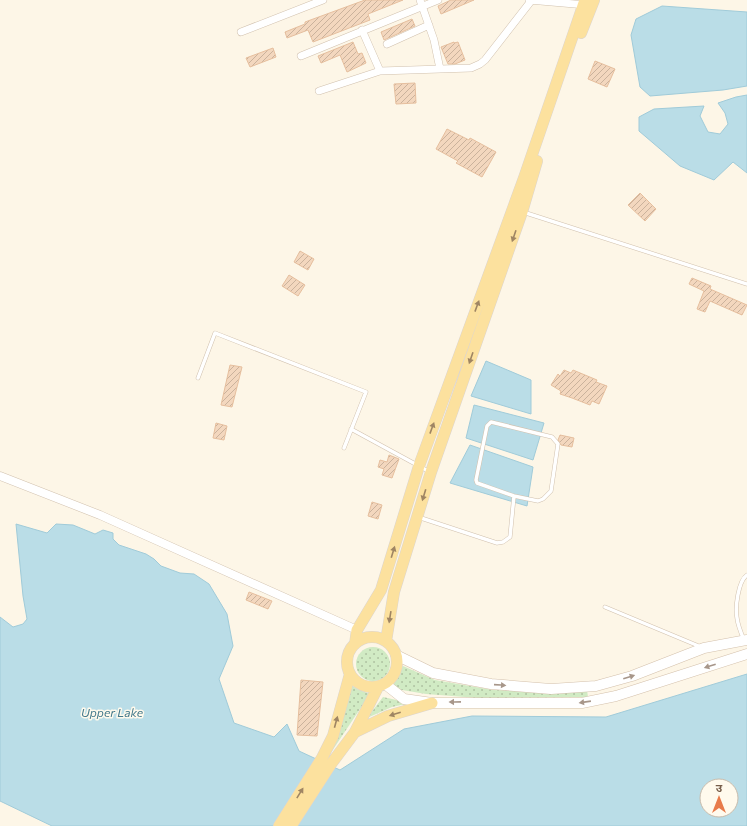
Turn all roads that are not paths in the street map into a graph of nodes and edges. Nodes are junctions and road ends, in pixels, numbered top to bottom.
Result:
1 (323, 0) edge
2 (438, 0) edge
3 (530, 0) edge
4 (589, 2) edge
5 (421, 3) edge
6 (429, 25) junction
7 (362, 30) junction
8 (241, 32) dead end
9 (387, 44) dead end
10 (301, 56) dead end
11 (440, 69) junction
12 (380, 71) junction
13 (319, 91) dead end
14 (522, 212) junction
15 (747, 284) edge
16 (198, 378) dead end
17 (351, 429) junction
18 (344, 448) dead end
19 (419, 466) junction
20 (431, 472) junction
21 (0, 476) edge
22 (514, 496) junction
23 (417, 516) junction
24 (747, 575) edge
25 (605, 607) dead end
26 (357, 630) junction
27 (745, 640) edge
28 (386, 642) junction
29 (355, 644) junction
30 (704, 648) junction
31 (747, 654) edge
32 (396, 655) junction
33 (350, 674) junction
34 (381, 685) junction
35 (432, 703) junction
36 (355, 732) junction
37 (326, 761) junction
38 (279, 826) edge
39 (291, 826) edge

1 - 8 street
2 - 5 street
3 - 4 street
3 - 11 street
4 - 14 main road
19 -> 4 main road
5 - 6 street
5 - 7 street
6 - 9 street
6 - 11 street
7 - 10 street
7 - 12 street
11 - 12 street
12 - 13 street
14 - 15 lane
14 -> 20 main road
16 - 17 lane
17 - 18 lane
17 - 19 lane
19 - 20 lane
26 -> 19 main road
20 -> 23 main road
21 - 26 street
22 - 22 lane
22 - 23 lane
23 -> 28 main road
24 - 27 lane
25 - 30 lane
26 - 29 main road
27 - 30 main road
28 - 29 main road
28 - 32 main road
29 - 33 main road
32 -> 30 main road
31 -> 35 main road
32 - 34 main road
33 - 34 main road
37 -> 33 main road
34 - 35 main road
34 - 36 main road
35 -> 36 main road
36 - 37 main road
38 -> 37 main road
37 - 39 main road

